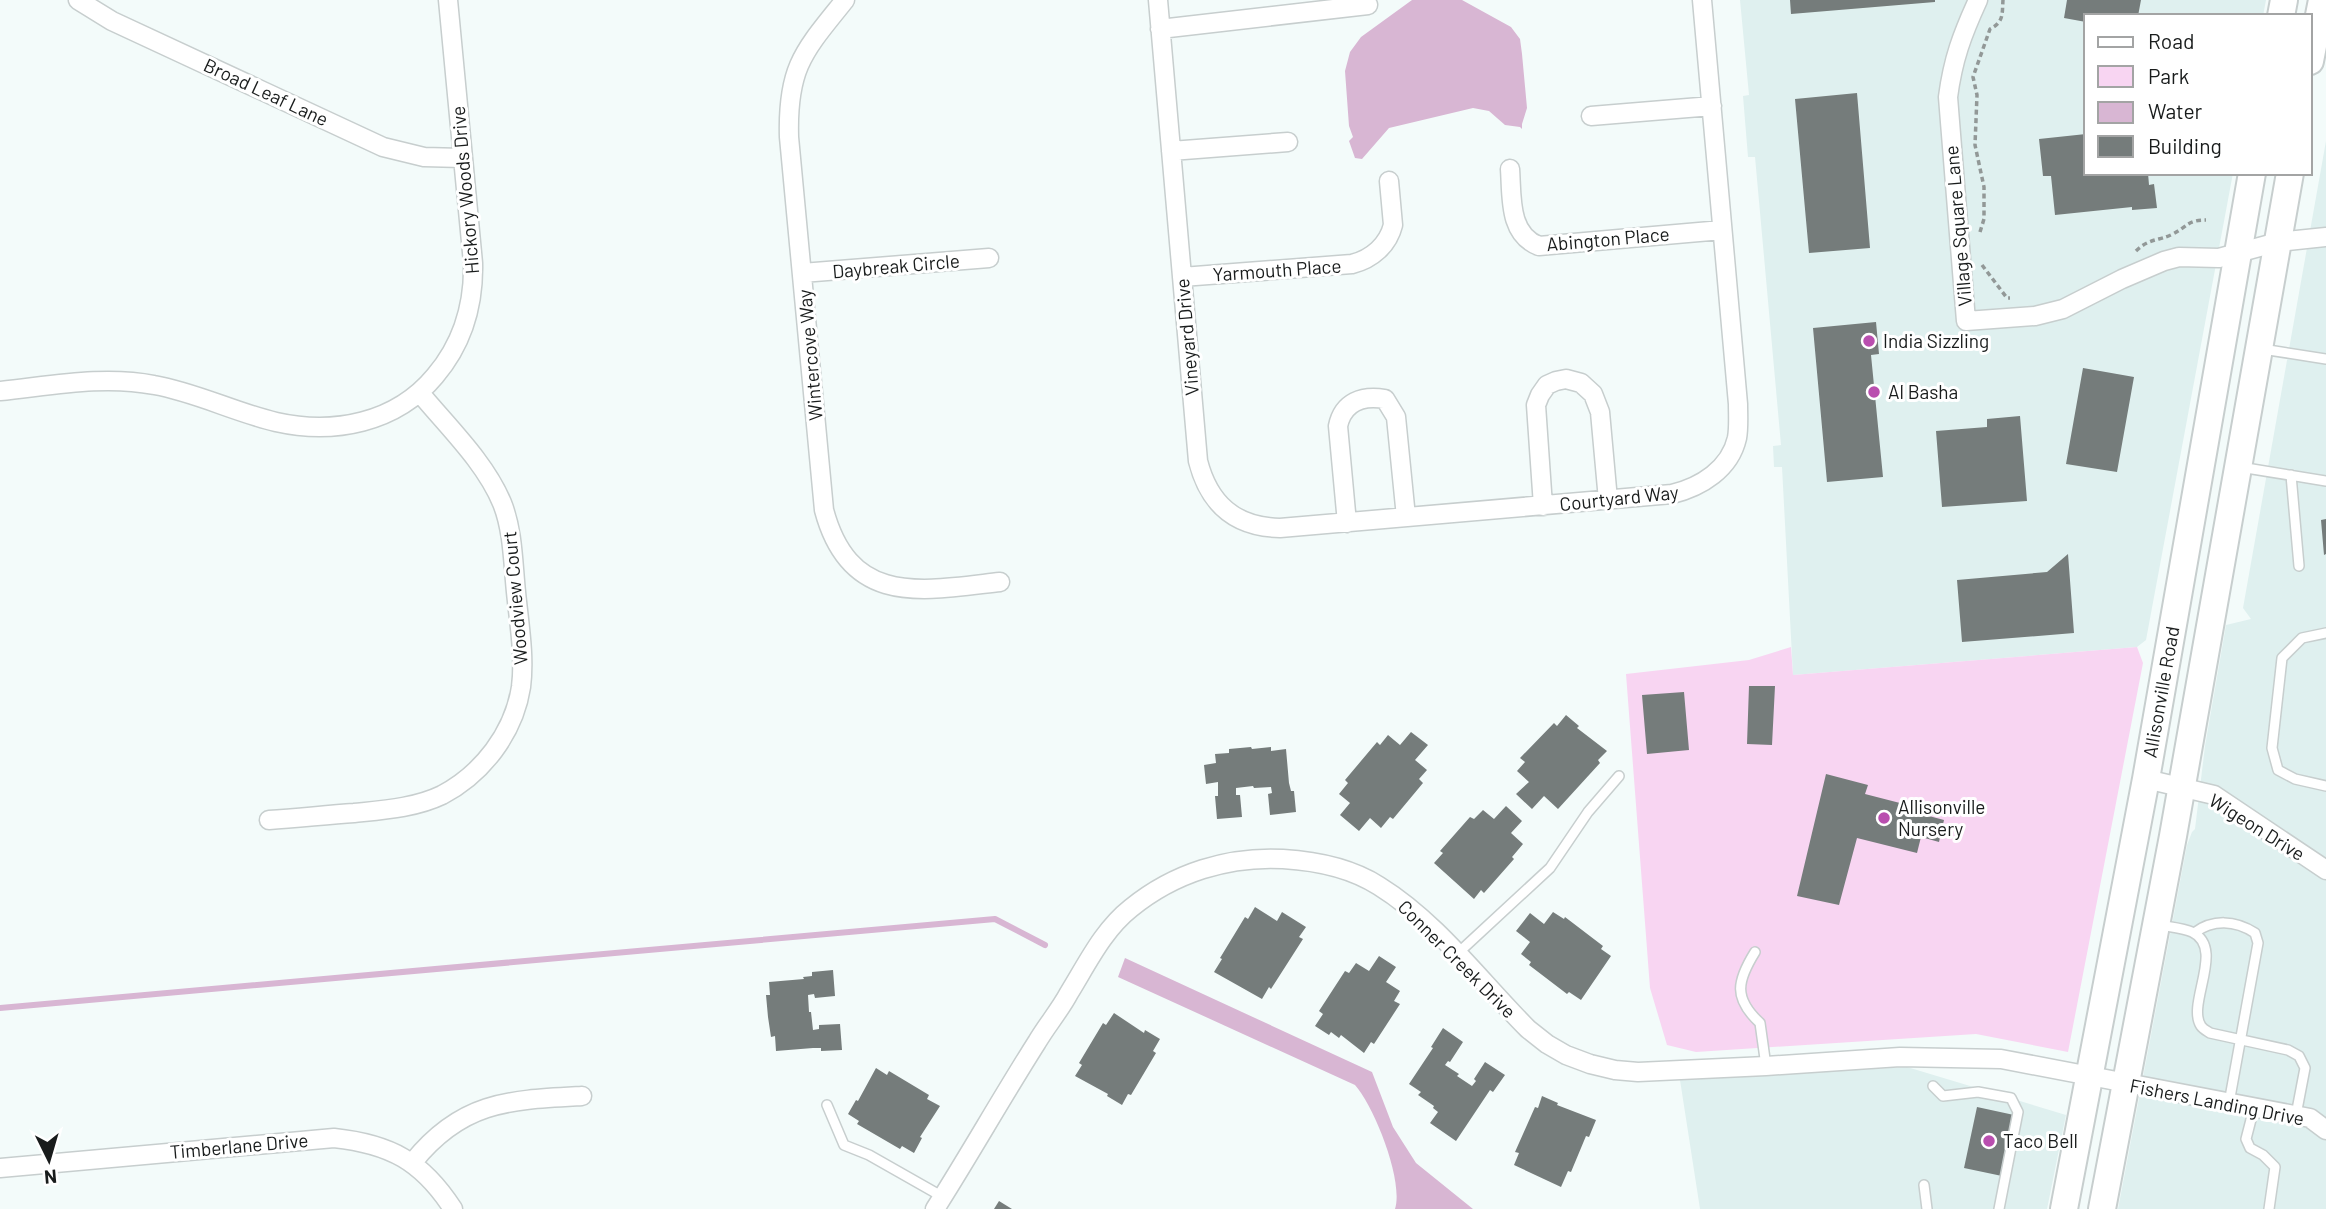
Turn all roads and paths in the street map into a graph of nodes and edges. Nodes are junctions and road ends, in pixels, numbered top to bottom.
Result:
1 (78, 0) edge
2 (448, 0) edge
3 (845, 0) edge
4 (1157, 0) edge
5 (1702, 0) edge
6 (1978, 0) edge
7 (2003, 0) edge
8 (2322, 0) edge
9 (1368, 5) dead end
10 (1160, 29) junction
11 (2312, 51) edge
12 (1712, 106) junction
13 (1591, 116) dead end
14 (1289, 142) dead end
15 (1171, 151) junction
16 (462, 158) junction
17 (1510, 169) dead end
18 (2252, 175) edge
19 (2289, 175) edge
20 (1389, 181) dead end
21 (2206, 220) dead end
22 (1722, 230) junction
23 (2326, 237) edge
24 (1980, 239) dead end
25 (2257, 247) junction
26 (2128, 256) dead end
27 (1982, 257) dead end
28 (989, 258) dead end
29 (803, 273) junction
30 (1182, 277) junction
31 (2013, 298) dead end
32 (2259, 348) junction
33 (2326, 359) edge
34 (0, 391) edge
35 (420, 393) junction
36 (2239, 466) junction
37 (2291, 475) junction
38 (2326, 481) edge
39 (1608, 500) junction
40 (1544, 506) junction
41 (1230, 513) joint
42 (1406, 517) junction
43 (1347, 523) junction
44 (2299, 566) dead end
45 (1000, 582) dead end
46 (2326, 632) edge
47 (1619, 776) dead end
48 (2146, 779) junction
49 (2326, 786) edge
50 (2181, 788) junction
51 (269, 820) dead end
52 (2326, 870) edge
53 (2157, 924) junction
54 (2194, 933) junction
55 (1755, 951) dead end
56 (1457, 954) junction
57 (2239, 1041) junction
58 (1766, 1066) junction
59 (2108, 1080) junction
60 (1933, 1086) dead end
61 (582, 1096) dead end
62 (2229, 1103) junction
63 (827, 1105) dead end
64 (2254, 1108) junction
65 (2296, 1115) junction
66 (2326, 1130) edge
67 (413, 1162) junction
68 (0, 1168) edge
69 (1924, 1185) dead end
70 (939, 1203) edge
71 (453, 1209) edge
72 (1927, 1209) edge
73 (1999, 1209) edge
74 (2064, 1209) edge
75 (2102, 1209) edge
76 (2269, 1209) edge

1 - 16 street, Broad Leaf Lane
2 - 16 street, Hickory Woods Drive
3 - 29 street, Wintercove Way
4 - 10 street, Vineyard Drive
5 - 12 street, Courtyard Way
6 - 25 street, Village Square Lane
7 - 24 path
8 - 11 main road
9 - 10 street
10 - 15 street, Vineyard Drive
12 - 13 street
12 - 22 street, Courtyard Way
14 - 15 street
15 - 30 street, Vineyard Drive
16 - 35 street, Hickory Woods Drive
17 - 22 street, Abington Place
18 - 25 main road, Allisonville Road
19 - 25 main road, Allisonville Road
20 - 30 street, Yarmouth Place
21 - 26 path
22 - 39 street, Courtyard Way
23 - 25 street
25 - 32 main road, Allisonville Road
25 - 48 main road, Allisonville Road
27 - 31 path
28 - 29 street, Daybreak Circle
29 - 45 street, Wintercove Way
30 - 41 street, Vineyard Drive
32 - 33 lane
32 - 36 main road, Allisonville Road
34 - 35 street, Hickory Woods Drive
35 - 51 street, Woodview Court
36 - 37 lane
36 - 50 main road, Allisonville Road
37 - 38 lane
37 - 44 lane
39 - 40 street, Courtyard Way
39 - 40 street
40 - 42 street, Courtyard Way
41 - 43 street, Courtyard Way
42 - 43 street, Courtyard Way
42 - 43 street
46 - 49 lane
47 - 56 lane
48 - 50 street, Wigeon Drive
48 - 59 main road, Allisonville Road
50 - 52 street, Wigeon Drive
50 - 53 main road, Allisonville Road
53 - 54 lane
53 - 59 main road, Allisonville Road
54 - 57 lane
54 - 57 lane
55 - 58 lane
56 - 58 street, Conner Creek Drive
56 - 70 street, Conner Creek Drive
57 - 62 lane
57 - 65 lane
58 - 59 street, Conner Creek Drive
59 - 62 street, Fishers Landing Drive
59 - 74 main road, Allisonville Road
59 - 75 main road, Allisonville Road
60 - 73 lane
61 - 67 street
62 - 64 street, Fishers Landing Drive
63 - 70 lane
64 - 65 street, Fishers Landing Drive
64 - 76 lane
65 - 66 street, Fishers Landing Drive
67 - 68 street, Timberlane Drive
67 - 71 street, Timberlane Drive
69 - 72 lane

